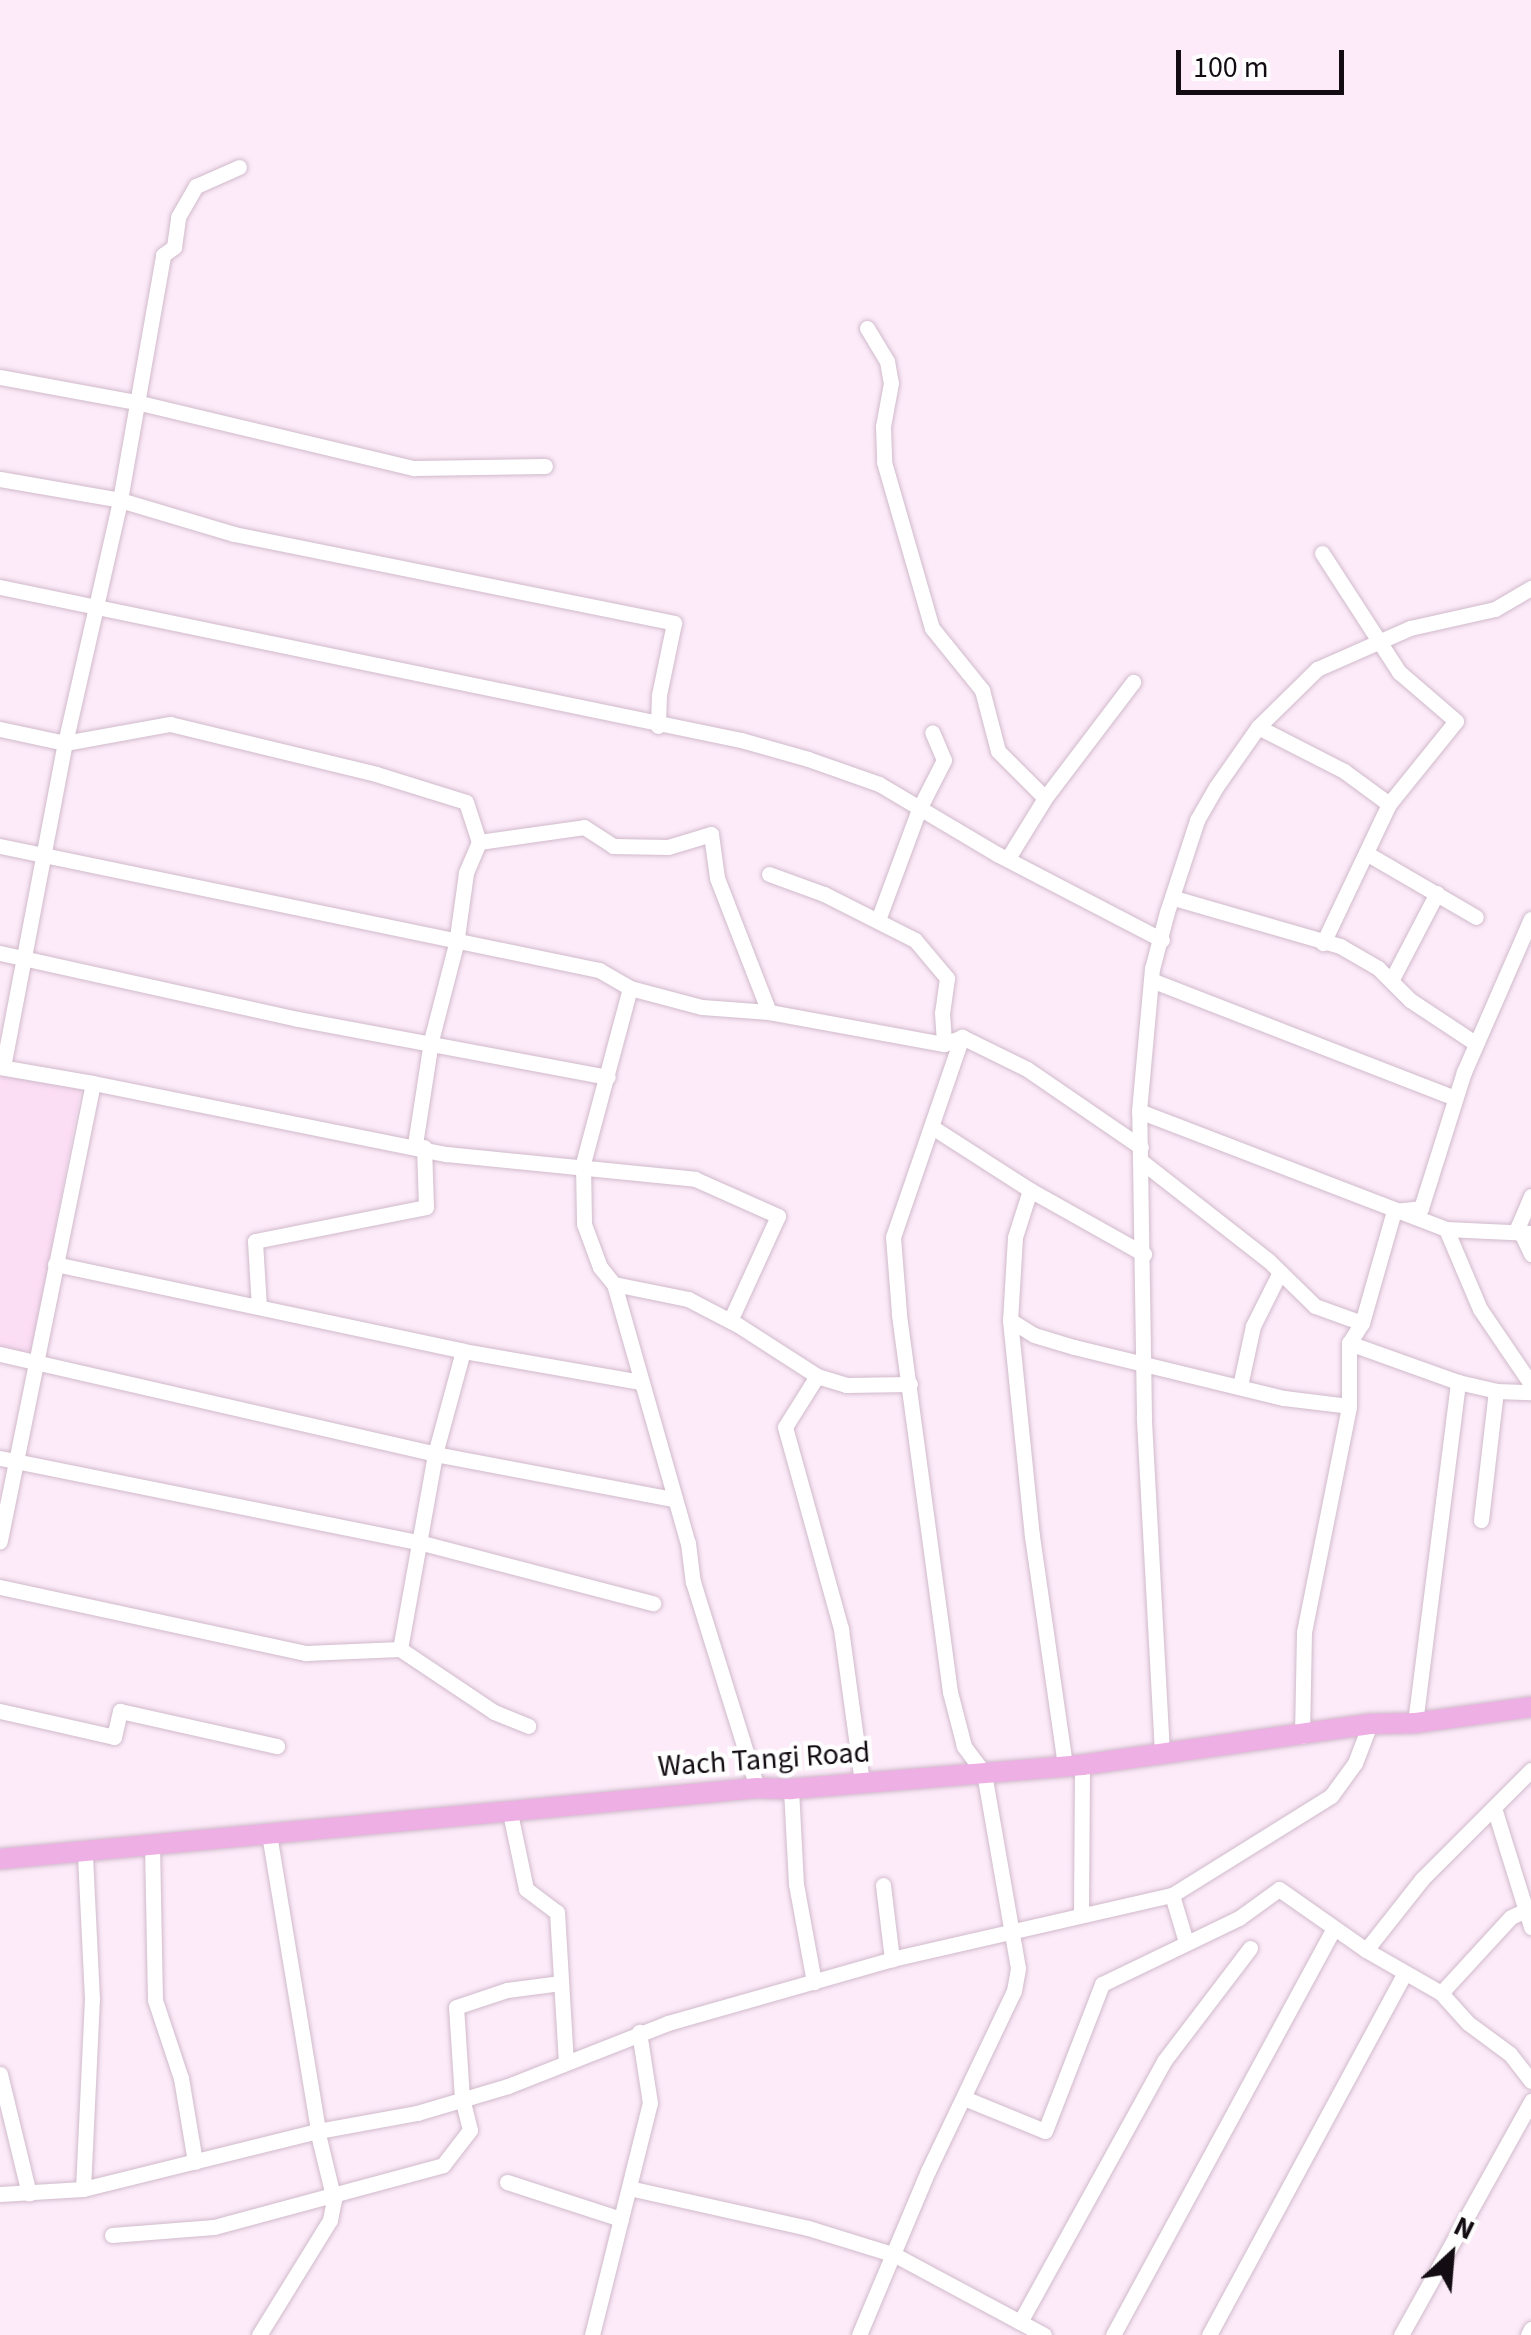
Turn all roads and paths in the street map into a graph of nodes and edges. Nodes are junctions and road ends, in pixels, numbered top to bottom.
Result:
1 (239, 167) dead end
2 (867, 328) dead end
3 (0, 377) edge
4 (136, 402) junction
5 (544, 466) dead end
6 (0, 479) edge
7 (120, 500) junction
8 (1322, 553) dead end
9 (0, 587) edge
10 (1531, 588) edge
11 (97, 606) junction
12 (1376, 642) junction
13 (1132, 682) dead end
14 (658, 726) junction
15 (1258, 726) junction
16 (0, 729) edge
17 (932, 732) dead end
18 (65, 743) junction
19 (1045, 798) junction
20 (1389, 804) junction
21 (919, 809) junction
22 (479, 842) junction
23 (0, 846) edge
24 (1366, 853) junction
25 (46, 854) junction
26 (1008, 858) junction
27 (770, 874) dead end
28 (1437, 893) junction
29 (1174, 898) junction
30 (1476, 917) dead end
31 (1531, 919) edge
32 (878, 920) junction
33 (1162, 940) junction
34 (1324, 943) junction
35 (456, 944) junction
36 (0, 952) edge
37 (26, 958) junction
38 (1392, 979) junction
39 (1151, 980) junction
40 (630, 988) junction
41 (768, 1012) junction
42 (962, 1038) junction
43 (431, 1041) junction
44 (1475, 1043) junction
45 (944, 1044) junction
46 (2, 1067) edge
47 (608, 1076) junction
48 (92, 1084) junction
49 (1455, 1098) junction
50 (1140, 1111) junction
51 (932, 1127) junction
52 (420, 1146) junction
53 (1141, 1154) junction
54 (583, 1164) junction
55 (1030, 1190) junction
56 (1531, 1196) edge
57 (1394, 1211) junction
58 (1446, 1229) junction
59 (1528, 1234) edge
60 (1144, 1254) junction
61 (1531, 1254) edge
62 (55, 1264) junction
63 (1280, 1272) junction
64 (614, 1284) junction
65 (259, 1307) junction
66 (1010, 1320) junction
67 (730, 1321) junction
68 (1362, 1323) junction
69 (1349, 1343) junction
70 (463, 1351) junction
71 (0, 1354) edge
72 (39, 1362) junction
73 (1143, 1363) junction
74 (817, 1376) junction
75 (640, 1382) junction
76 (1458, 1382) junction
77 (910, 1384) junction
78 (1240, 1386) junction
79 (1531, 1388) edge
80 (1496, 1392) junction
81 (1349, 1406) junction
82 (435, 1454) junction
83 (7, 1460) edge
84 (674, 1499) junction
85 (1481, 1520) dead end
86 (0, 1542) edge
87 (422, 1543) junction
88 (0, 1587) edge
89 (654, 1603) dead end
90 (400, 1649) junction
91 (1531, 1707) edge
92 (0, 1711) edge
93 (1415, 1722) junction
94 (1370, 1724) junction
95 (528, 1726) dead end
96 (1302, 1736) junction
97 (277, 1746) dead end
98 (1162, 1753) junction
99 (1073, 1765) junction
100 (1531, 1770) edge
101 (984, 1773) junction
102 (862, 1783) junction
103 (756, 1788) junction
104 (792, 1789) junction
105 (1494, 1808) junction
106 (510, 1813) junction
107 (270, 1834) junction
108 (152, 1844) junction
109 (85, 1854) junction
110 (0, 1859) edge
111 (883, 1885) dead end
112 (1172, 1894) junction
113 (1526, 1910) junction
114 (1081, 1912) junction
115 (1531, 1927) edge
116 (1334, 1928) junction
117 (1015, 1931) junction
118 (1186, 1942) junction
119 (1250, 1948) dead end
120 (1366, 1950) junction
121 (892, 1959) junction
122 (1404, 1974) junction
123 (814, 1982) junction
124 (561, 1983) junction
125 (1440, 1993) junction
126 (639, 2032) junction
127 (566, 2063) junction
128 (0, 2074) edge
129 (1531, 2081) edge
130 (462, 2098) junction
131 (964, 2098) junction
132 (1531, 2101) edge
133 (318, 2133) junction
134 (195, 2162) junction
135 (507, 2182) dead end
136 (629, 2188) junction
137 (83, 2189) junction
138 (0, 2194) edge
139 (29, 2194) junction
140 (333, 2194) junction
141 (621, 2219) junction
142 (112, 2236) dead end
143 (894, 2255) junction
144 (1020, 2322) junction
145 (259, 2335) edge
146 (592, 2335) edge
147 (858, 2335) edge
148 (1044, 2335) edge
149 (1113, 2335) edge
150 (1209, 2335) edge
151 (1401, 2335) edge

1 - 4 street
2 - 19 street
3 - 4 street
4 - 5 street
4 - 7 street
6 - 7 street
7 - 11 street
7 - 14 street
8 - 12 street
9 - 11 street
10 - 12 street
11 - 14 street
11 - 18 street
12 - 15 street
12 - 20 street
13 - 19 street
14 - 21 street
15 - 20 street
15 - 29 street
16 - 18 street
17 - 21 street
18 - 22 street
18 - 25 street
19 - 26 street
20 - 24 street
21 - 26 street
21 - 32 street
22 - 35 street
22 - 41 street
23 - 25 street
24 - 28 street
24 - 34 street
25 - 35 street
25 - 37 street
26 - 33 street
27 - 32 street
28 - 30 street
28 - 38 street
29 - 33 street
29 - 34 street
31 - 44 street
32 - 45 street
33 - 39 street
34 - 38 street
35 - 40 street
35 - 43 street
36 - 37 street
37 - 43 street
37 - 46 street
38 - 44 street
39 - 49 street
39 - 50 street
40 - 41 street
40 - 47 street
41 - 45 street
42 - 45 street
42 - 51 street
42 - 53 street
43 - 47 street
43 - 52 street
44 - 49 street
46 - 48 street
47 - 54 street
48 - 52 street
48 - 62 street
49 - 57 street
50 - 53 street
50 - 57 street
51 - 55 street
51 - 77 street
52 - 54 street
52 - 65 street
53 - 60 street
53 - 63 street
54 - 64 street
54 - 67 street
55 - 60 street
55 - 66 street
56 - 59 street
57 - 58 street
57 - 68 street
58 - 59 street
58 - 79 street
59 - 61 street
60 - 73 street
62 - 65 street
62 - 72 street
63 - 68 street
63 - 78 street
64 - 67 street
64 - 75 street
65 - 70 street
66 - 73 street
66 - 99 street
67 - 74 street
68 - 69 street
69 - 76 street
69 - 81 street
70 - 75 street
70 - 82 street
71 - 72 street
72 - 82 street
72 - 83 street
73 - 78 street
73 - 98 street
74 - 77 street
74 - 102 street
75 - 84 street
76 - 80 street
76 - 93 street
77 - 101 street
78 - 81 street
79 - 80 street
80 - 85 street
81 - 96 street
82 - 84 street
82 - 87 street
83 - 86 street
83 - 87 street
84 - 103 street
87 - 89 street
87 - 90 street
88 - 90 street
90 - 95 street
91 - 93 main road, Wach Tangi Road
92 - 97 street
93 - 94 main road, Wach Tangi Road
94 - 96 main road, Wach Tangi Road
94 - 112 street
96 - 98 main road, Wach Tangi Road
98 - 99 main road, Wach Tangi Road
99 - 101 main road, Wach Tangi Road
99 - 114 street
100 - 105 street
101 - 102 main road, Wach Tangi Road
101 - 117 street
102 - 104 main road, Wach Tangi Road
103 - 104 main road, Wach Tangi Road
103 - 106 main road, Wach Tangi Road
104 - 123 street
105 - 113 street
105 - 120 street
106 - 107 main road, Wach Tangi Road
106 - 124 street
107 - 108 main road, Wach Tangi Road
107 - 133 street
108 - 109 main road, Wach Tangi Road
108 - 134 street
109 - 110 main road, Wach Tangi Road
109 - 137 street
111 - 121 street
112 - 114 street
112 - 118 street
113 - 115 street
113 - 125 street
114 - 117 street
116 - 118 street
116 - 120 street
116 - 149 street
117 - 121 street
117 - 131 street
118 - 131 street
119 - 144 street
120 - 122 street
121 - 123 street
122 - 125 street
122 - 150 street
123 - 126 street
124 - 127 street
124 - 130 street
125 - 129 street
126 - 127 street
126 - 136 street
127 - 130 street
128 - 139 street
130 - 133 street
130 - 140 street
131 - 143 street
132 - 151 street
133 - 134 street
133 - 140 street
134 - 137 street
135 - 141 street
136 - 141 street
136 - 143 street
137 - 139 street
138 - 139 street
140 - 142 street
140 - 145 street
141 - 146 street
143 - 144 street
143 - 147 street
144 - 148 street

